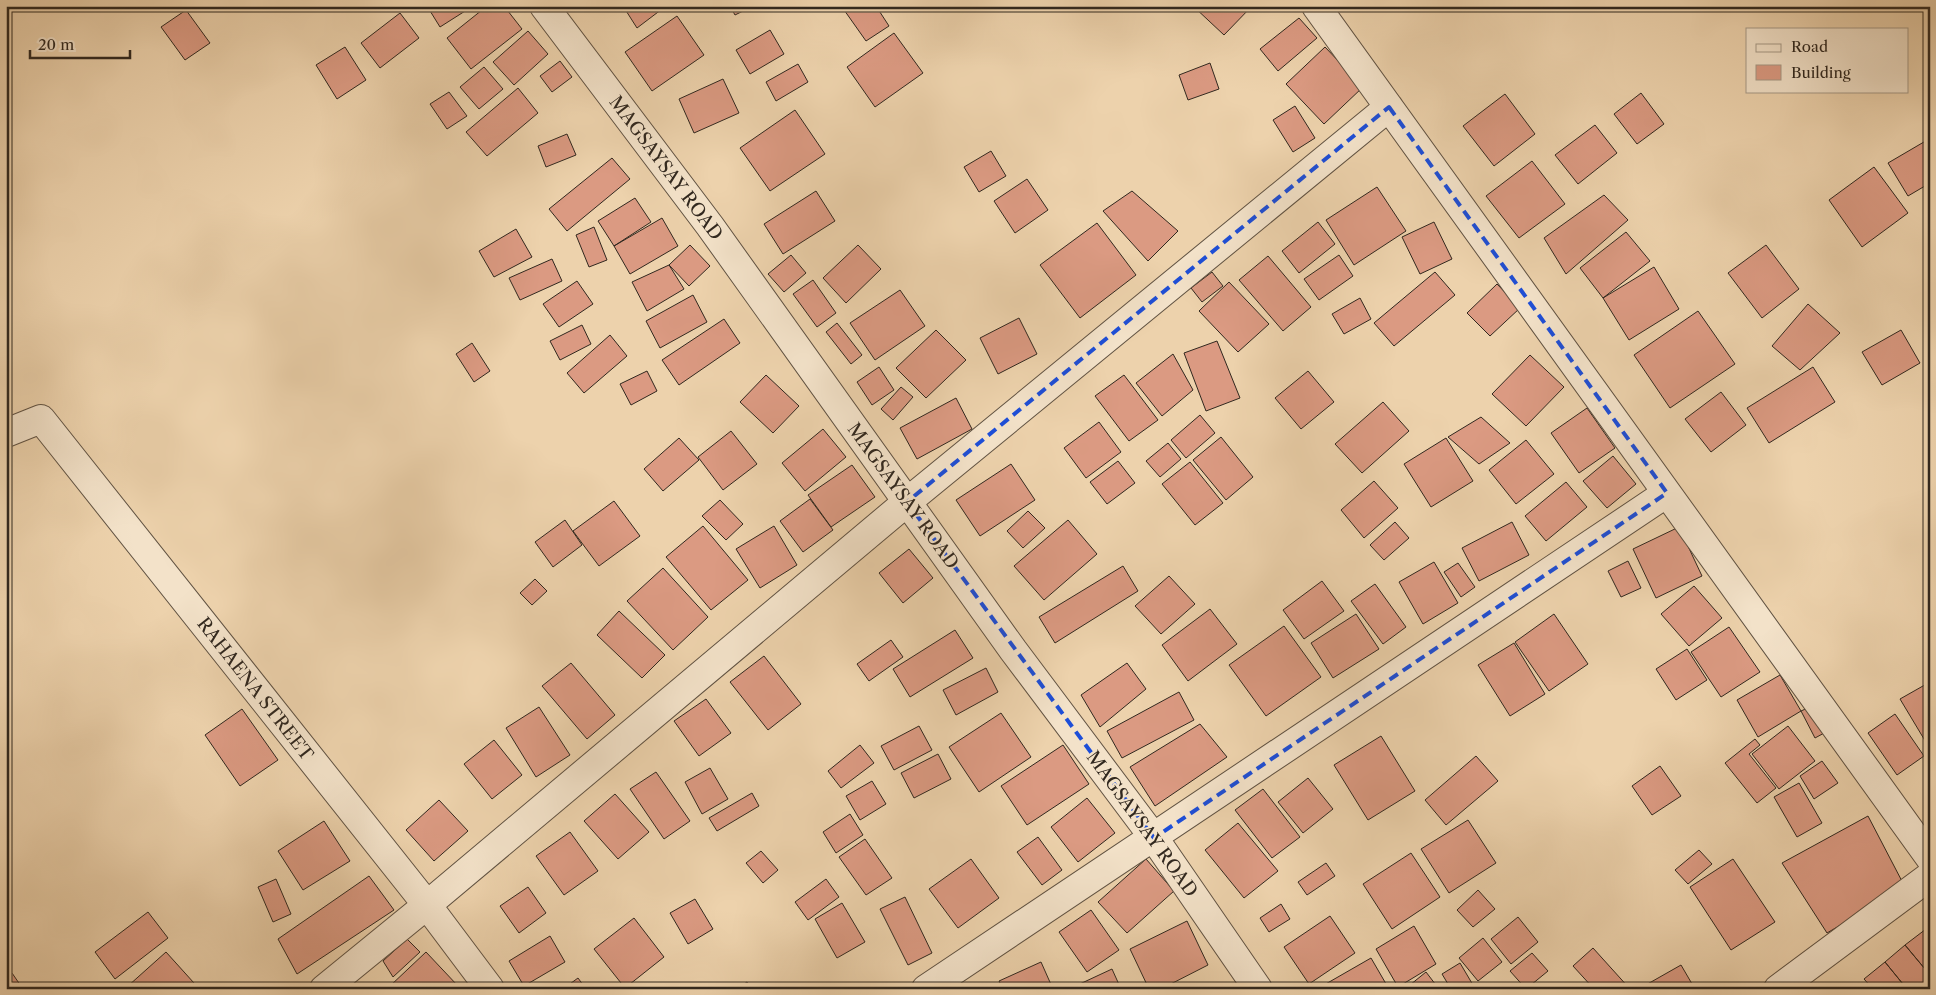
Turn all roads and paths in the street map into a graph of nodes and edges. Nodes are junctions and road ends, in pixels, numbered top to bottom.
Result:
1 (544, 6) edge
2 (1316, 6) edge
3 (1389, 107) junction
4 (6, 433) edge
5 (1667, 493) junction
6 (908, 502) junction
7 (1154, 838) junction
8 (1930, 858) edge
9 (1930, 876) edge
10 (427, 906) junction
11 (324, 989) edge
12 (490, 989) edge
13 (926, 989) edge
14 (1258, 989) edge
15 (1778, 989) edge

1 - 6 street, MAGSAYSAY ROAD
2 - 3 street
3 - 5 street
3 - 6 street
4 - 10 street, RAHAENA STREET
5 - 7 street
5 - 8 street
6 - 7 street, MAGSAYSAY ROAD
6 - 10 street
7 - 13 street
7 - 14 street, MAGSAYSAY ROAD
9 - 15 street
10 - 11 street
10 - 12 street, RAHAENA STREET

